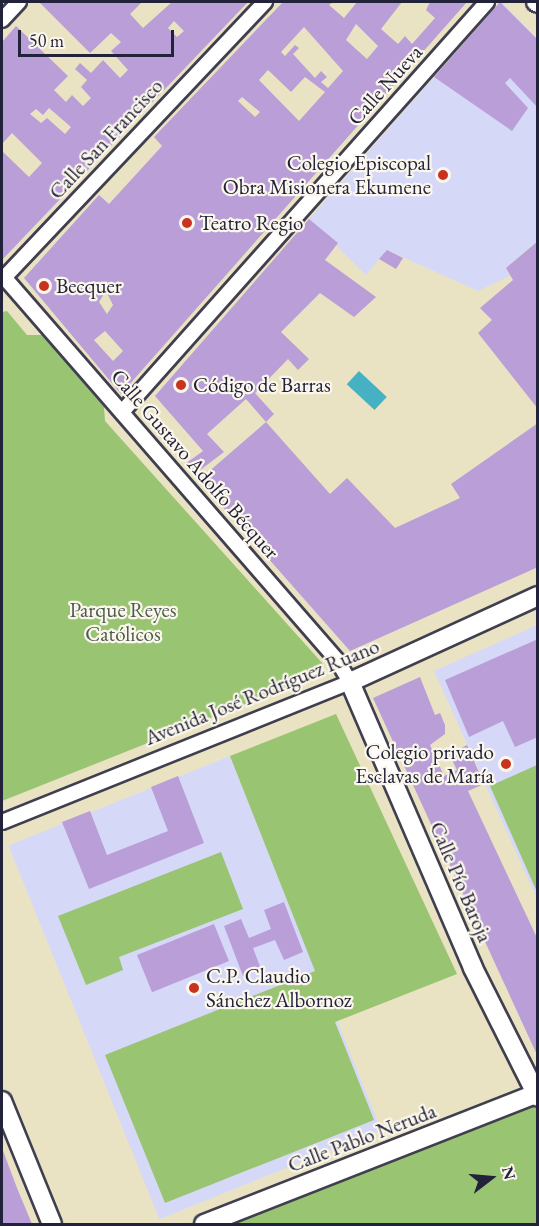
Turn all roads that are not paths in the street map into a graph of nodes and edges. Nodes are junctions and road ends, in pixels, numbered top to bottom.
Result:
1 (19, 2) edge
2 (265, 2) edge
3 (488, 2) edge
4 (2, 20) edge
5 (3, 279) edge
6 (122, 412) junction
7 (537, 596) edge
8 (350, 682) junction
9 (2, 822) edge
10 (537, 1094) edge
11 (2, 1101) edge
12 (52, 1224) edge
13 (204, 1224) edge

1 - 4 street
2 - 5 street, Calle San Francisco
3 - 6 street, Calle Nueva
5 - 6 street, Calle Gustavo Adolfo Bécquer
6 - 8 street, Calle Gustavo Adolfo Bécquer
7 - 8 street, Avenida José Rodríguez Ruano
8 - 9 street, Avenida José Rodríguez Ruano
8 - 10 street, Calle Pío Baroja
10 - 13 street, Calle Pablo Neruda
11 - 12 street

